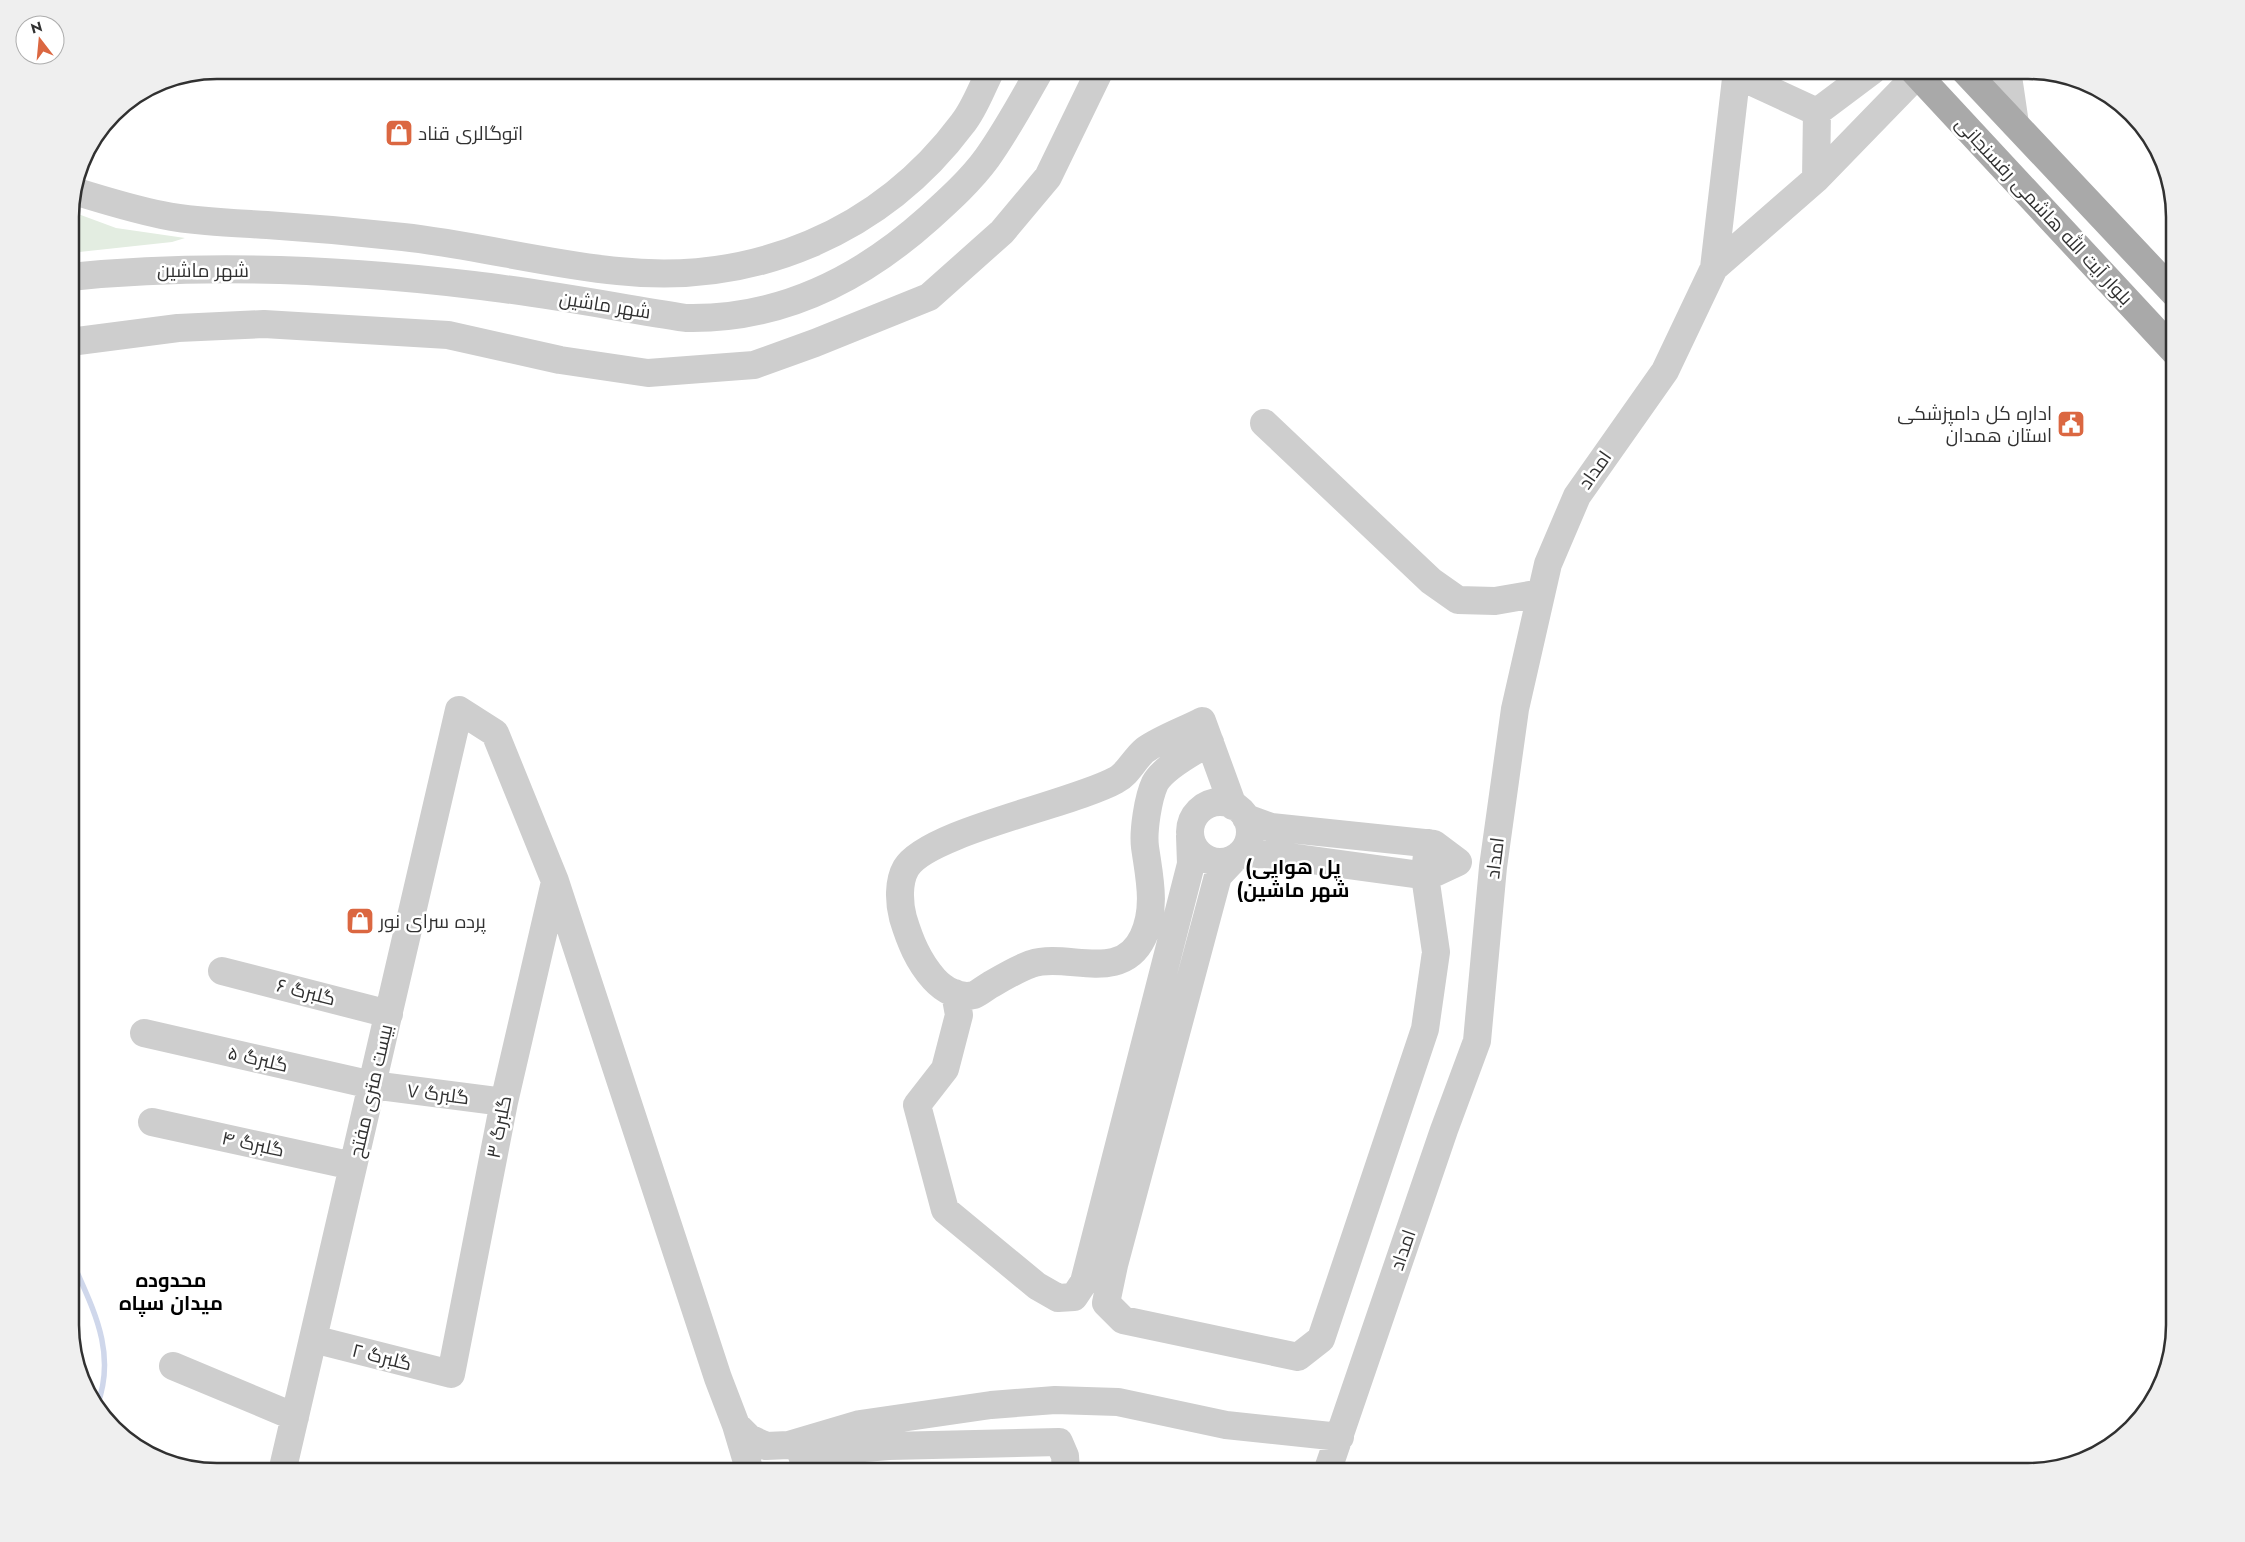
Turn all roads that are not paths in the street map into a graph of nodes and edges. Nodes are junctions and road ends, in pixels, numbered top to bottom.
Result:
1 (987, 79) edge
2 (1035, 79) edge
3 (1096, 79) edge
4 (1736, 79) edge
5 (1749, 79) edge
6 (1861, 79) edge
7 (1910, 79) edge
8 (1923, 79) edge
9 (1972, 79) edge
10 (2006, 79) edge
11 (1817, 112) junction
12 (2015, 124) junction
13 (1816, 180) junction
14 (81, 193) edge
15 (1714, 268) junction
16 (79, 276) edge
17 (2166, 284) edge
18 (79, 341) edge
19 (2166, 342) edge
20 (1264, 423) dead end
21 (1541, 593) junction
22 (1210, 742) junction
23 (1240, 812) junction
24 (1190, 836) junction
25 (1428, 843) junction
26 (1237, 857) junction
27 (1458, 862) junction
28 (1493, 866) junction
29 (1425, 876) junction
30 (555, 881) junction
31 (222, 971) dead end
32 (955, 993) junction
33 (389, 1014) junction
34 (144, 1033) dead end
35 (372, 1085) junction
36 (504, 1102) junction
37 (152, 1122) dead end
38 (353, 1166) junction
39 (1097, 1284) junction
40 (313, 1339) junction
41 (173, 1366) dead end
42 (451, 1374) joint
43 (295, 1417) junction
44 (736, 1425) junction
45 (1340, 1437) junction
46 (284, 1463) edge
47 (747, 1463) edge
48 (805, 1463) edge
49 (1065, 1463) edge
50 (1330, 1463) edge

1 - 14 street, شهر ماشین
2 - 16 street, شهر ماشین
3 - 18 street
4 - 15 street
5 - 11 street
6 - 11 street
7 - 13 street
8 - 19 main road, بلوار آیت الله هاشمی رفسنجانی
9 - 12 main road, بلوار آیت الله هاشمی رفسنجانی
10 - 12 street
11 - 13 street
12 - 17 main road, بلوار آیت الله هاشمی رفسنجانی
13 - 15 street
15 - 21 street, امداد
20 - 21 street
21 - 28 street, امداد
22 - 23 street
22 - 32 street
22 - 32 street
23 - 24 street
23 - 25 street
23 - 26 street
24 - 26 street
24 - 39 street
25 - 27 street
25 - 29 street
26 - 29 street
26 - 39 street
27 - 28 street
27 - 29 street
28 - 45 street, امداد
29 - 39 street
30 - 33 street, بیست متری مفتح
30 - 36 street, گلبرگ ۳
30 - 44 street
31 - 33 street, گلبرگ ۶
32 - 39 street
33 - 35 street, بیست متری مفتح
34 - 35 street, گلبرگ ۵
35 - 36 street, گلبرگ ۷
35 - 38 street, بیست متری مفتح
36 - 42 street, گلبرگ ۳
37 - 38 street, گلبرگ ۴
38 - 40 street, بیست متری مفتح
40 - 42 street, گلبرگ ۲
40 - 43 street, بیست متری مفتح
41 - 43 street
43 - 46 street, بیست متری مفتح
44 - 45 street
44 - 47 street
45 - 50 street, امداد
48 - 49 street

